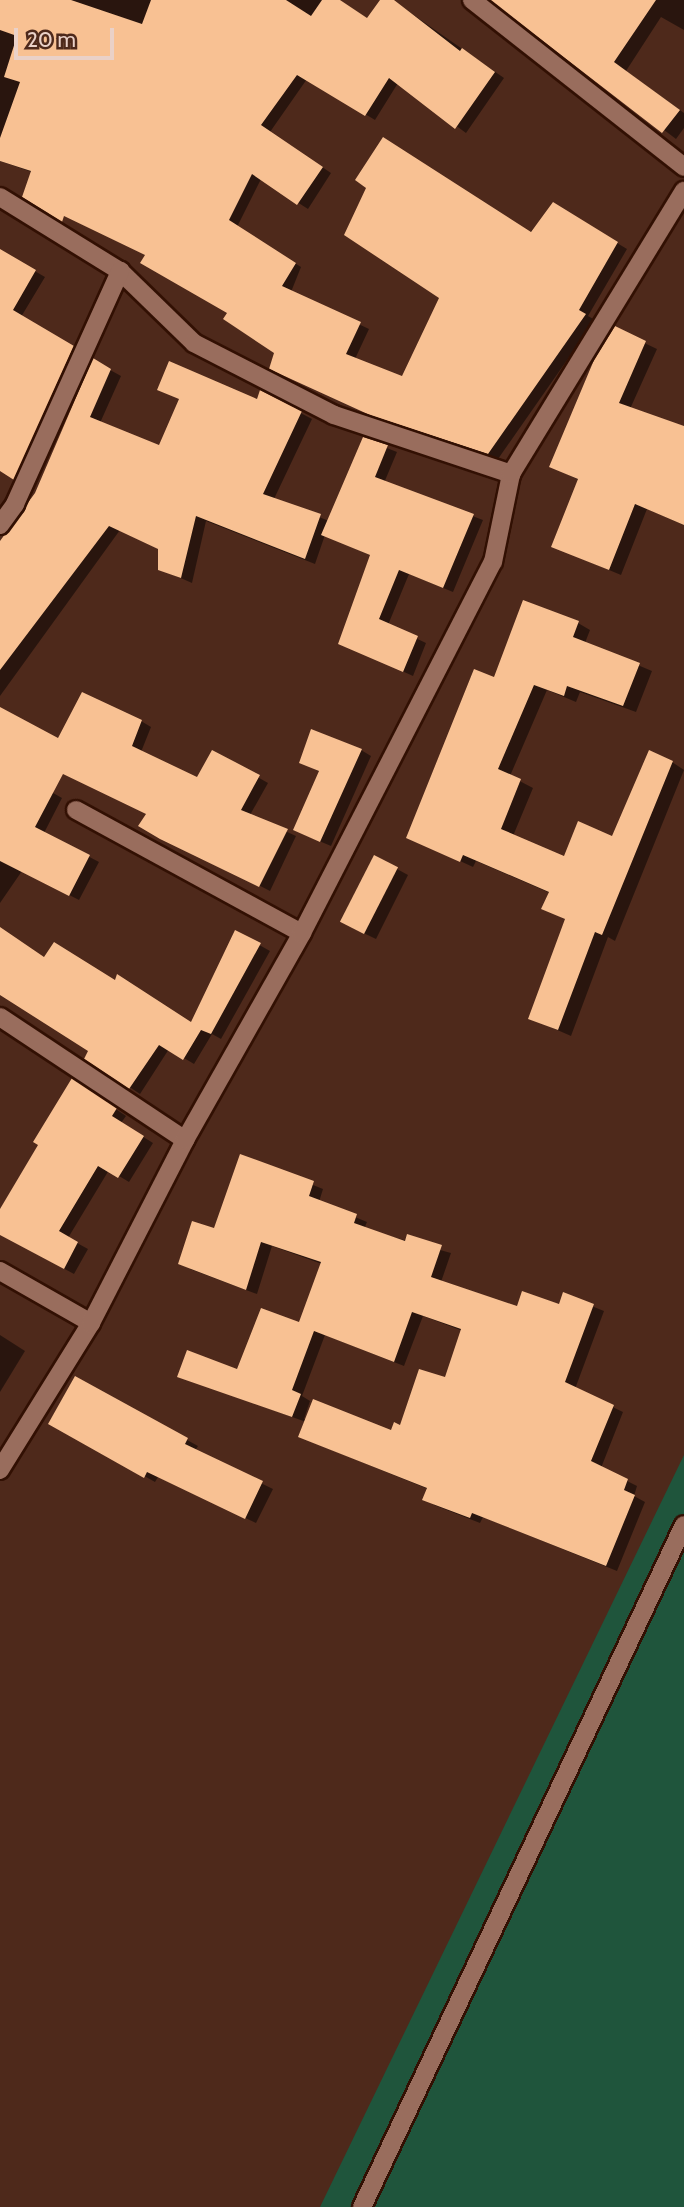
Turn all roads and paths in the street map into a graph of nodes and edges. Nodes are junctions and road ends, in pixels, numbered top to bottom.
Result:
1 (472, 0) edge
2 (684, 167) edge
3 (684, 191) edge
4 (0, 197) edge
5 (120, 271) junction
6 (511, 474) junction
7 (0, 525) edge
8 (76, 810) dead end
9 (302, 933) junction
10 (0, 1017) edge
11 (185, 1140) junction
12 (0, 1271) edge
13 (92, 1323) junction
14 (0, 1470) edge
15 (684, 1525) edge
16 (362, 2207) edge

1 - 2 street
3 - 6 street
4 - 5 street
5 - 6 street
5 - 7 street
6 - 9 street
8 - 9 street
9 - 11 street
10 - 11 street
11 - 13 street
12 - 13 street
13 - 14 street
15 - 16 street

